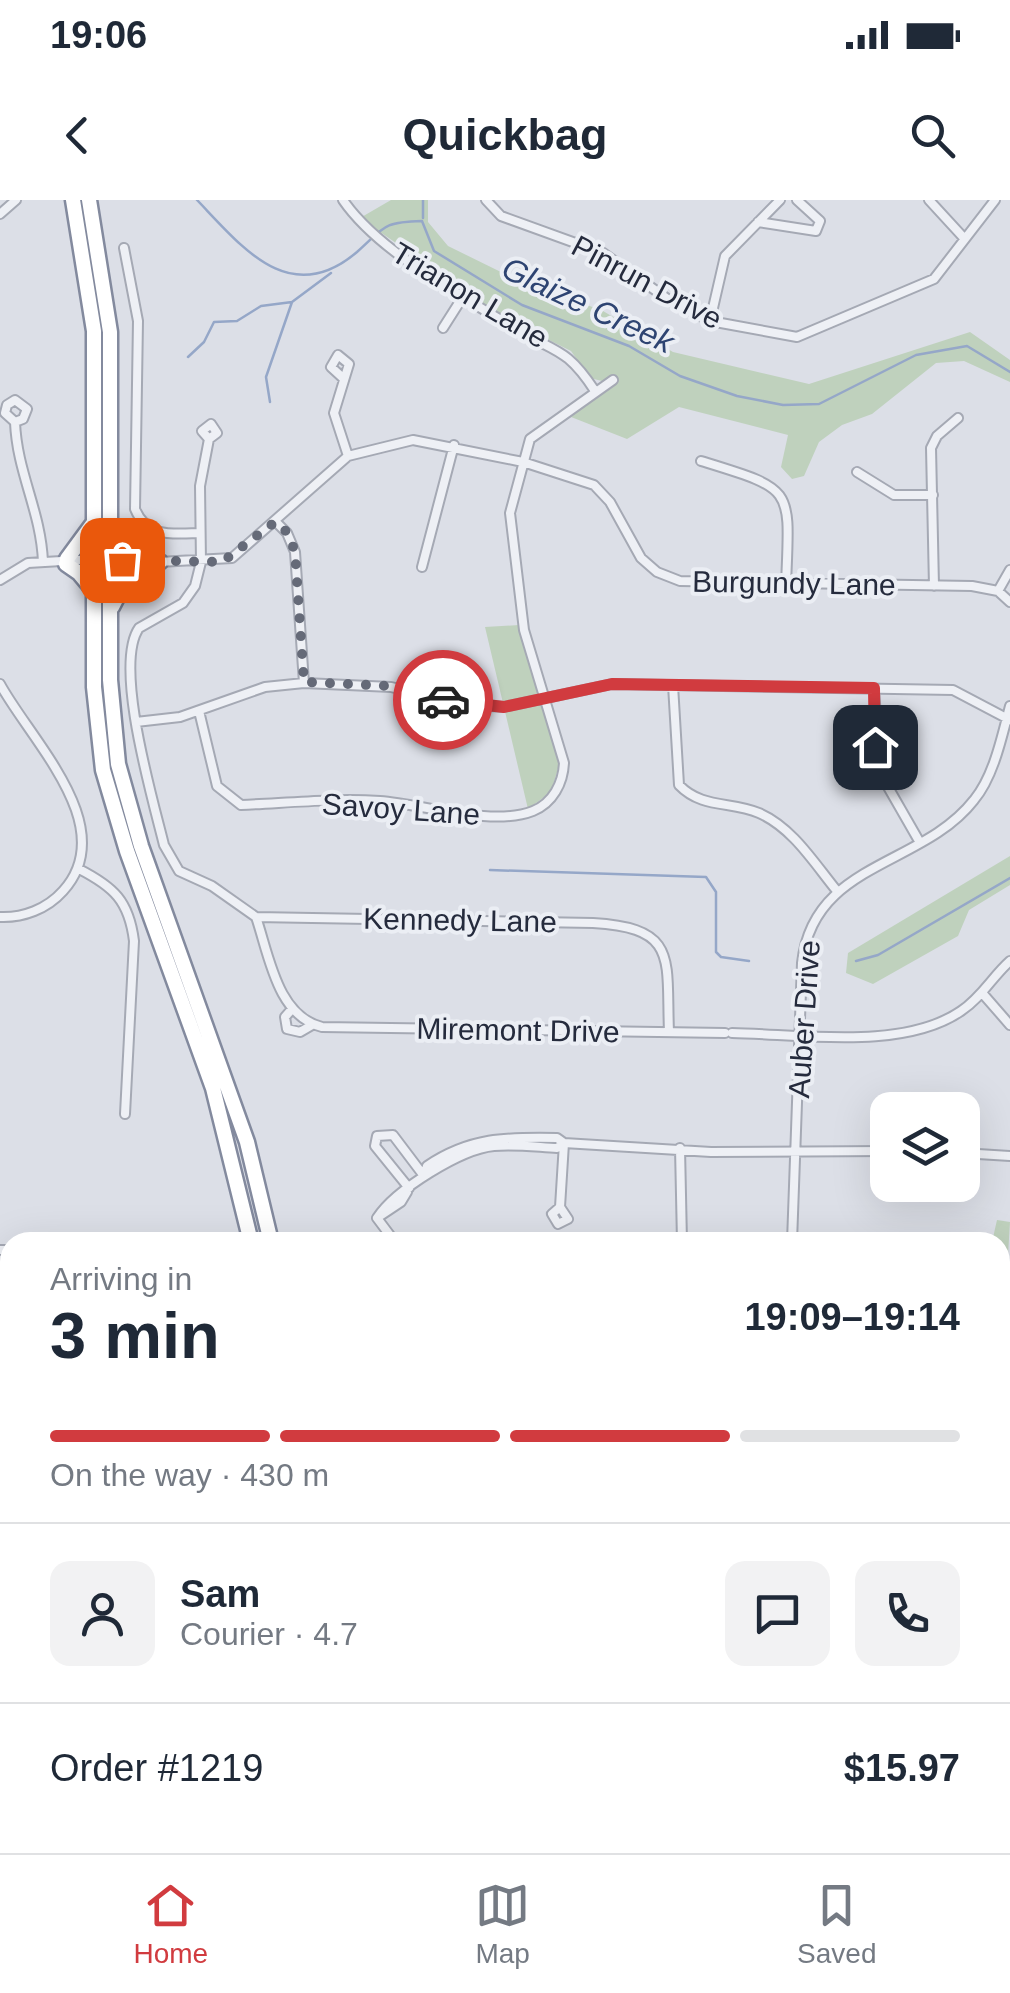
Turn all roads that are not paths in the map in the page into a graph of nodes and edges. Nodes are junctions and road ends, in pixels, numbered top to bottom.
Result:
1 (16, 200) edge
2 (73, 200) edge
3 (89, 200) edge
4 (344, 200) edge
5 (780, 200) edge
6 (797, 200) edge
7 (930, 200) edge
8 (995, 200) edge
9 (489, 204) edge
10 (0, 214) edge
11 (758, 222) junction
12 (963, 237) junction
13 (124, 248) dead end
14 (464, 295) junction
15 (710, 321) junction
16 (443, 328) dead end
17 (343, 378) dead end
18 (613, 380) dead end
19 (596, 391) junction
20 (958, 418) dead end
21 (15, 422) dead end
22 (209, 440) dead end
23 (454, 446) junction
24 (348, 456) junction
25 (701, 461) dead end
26 (523, 462) junction
27 (857, 472) dead end
28 (933, 495) junction
29 (95, 520) junction
30 (275, 522) junction
31 (110, 527) junction
32 (199, 533) junction
33 (43, 562) junction
34 (66, 562) junction
35 (100, 562) junction
36 (160, 562) junction
37 (200, 562) junction
38 (422, 567) dead end
39 (1010, 570) edge
40 (0, 580) edge
41 (786, 584) junction
42 (934, 586) junction
43 (998, 591) junction
44 (94, 592) junction
45 (1010, 602) edge
46 (110, 612) junction
47 (304, 682) junction
48 (0, 684) edge
49 (673, 685) junction
50 (874, 688) junction
51 (545, 696) junction
52 (1010, 706) edge
53 (199, 711) junction
54 (1008, 719) edge
55 (136, 722) junction
56 (919, 841) junction
57 (79, 869) junction
58 (836, 892) junction
59 (0, 916) edge
60 (256, 916) junction
61 (1010, 961) edge
62 (983, 994) junction
63 (292, 1009) junction
64 (312, 1025) junction
65 (1010, 1025) edge
66 (669, 1032) junction
67 (800, 1034) junction
68 (125, 1114) dead end
69 (564, 1143) junction
70 (680, 1148) junction
71 (797, 1150) junction
72 (870, 1152) edge
73 (980, 1154) edge
74 (1010, 1156) edge
75 (424, 1176) junction
76 (409, 1188) junction
77 (560, 1207) dead end
78 (249, 1232) edge
79 (269, 1232) edge
80 (388, 1232) edge
81 (682, 1232) edge
82 (793, 1232) edge

1 - 10 street
2 - 29 highway
3 - 31 highway
4 - 14 street, Trianon Lane
5 - 11 street
6 - 11 street
7 - 12 street
8 - 12 street, Pinrun Drive
9 - 15 street, Pinrun Drive
11 - 15 street
12 - 15 street, Pinrun Drive
13 - 32 street
14 - 16 street
14 - 19 street, Trianon Lane
17 - 24 street
18 - 19 street
19 - 26 street
20 - 28 street
21 - 33 street
22 - 32 street
23 - 24 street, Burgundy Lane
23 - 26 street, Burgundy Lane
23 - 38 street
24 - 30 street, Burgundy Lane
25 - 41 street
26 - 41 street, Burgundy Lane
26 - 51 street
27 - 28 street
28 - 42 street
29 - 34 highway
29 - 35 highway
30 - 37 street, Burgundy Lane
30 - 47 street
31 - 35 highway
31 - 36 highway
32 - 37 street
33 - 34 street, Burgundy Lane
33 - 40 street, Burgundy Lane
34 - 35 street, Burgundy Lane
34 - 44 highway
35 - 36 street, Burgundy Lane
35 - 44 highway
35 - 46 highway
36 - 37 street, Burgundy Lane
36 - 46 highway
37 - 55 street
39 - 43 street
41 - 42 street, Burgundy Lane
42 - 43 street, Burgundy Lane
43 - 45 street
44 - 78 highway
46 - 79 highway
47 - 51 street
47 - 53 street
48 - 57 street
49 - 50 street
49 - 51 street
49 - 58 street
50 - 54 street
50 - 56 street
51 - 53 street, Savoy Lane
52 - 54 street, Auber Drive
53 - 55 street
54 - 56 street, Auber Drive
55 - 60 street
56 - 58 street, Auber Drive
57 - 59 street
57 - 68 street
58 - 67 street, Auber Drive
60 - 63 street
60 - 66 street, Kennedy Lane
61 - 62 street, Miremont Drive
62 - 65 street
62 - 67 street, Miremont Drive
63 - 64 street
63 - 64 street
64 - 66 street, Miremont Drive
66 - 67 street, Miremont Drive
67 - 71 street, Auber Drive
69 - 70 street
69 - 75 street
69 - 77 street
70 - 71 street
70 - 81 street
71 - 72 street
71 - 82 street, Auber Drive
73 - 74 street
75 - 76 street
75 - 76 street
76 - 80 street

